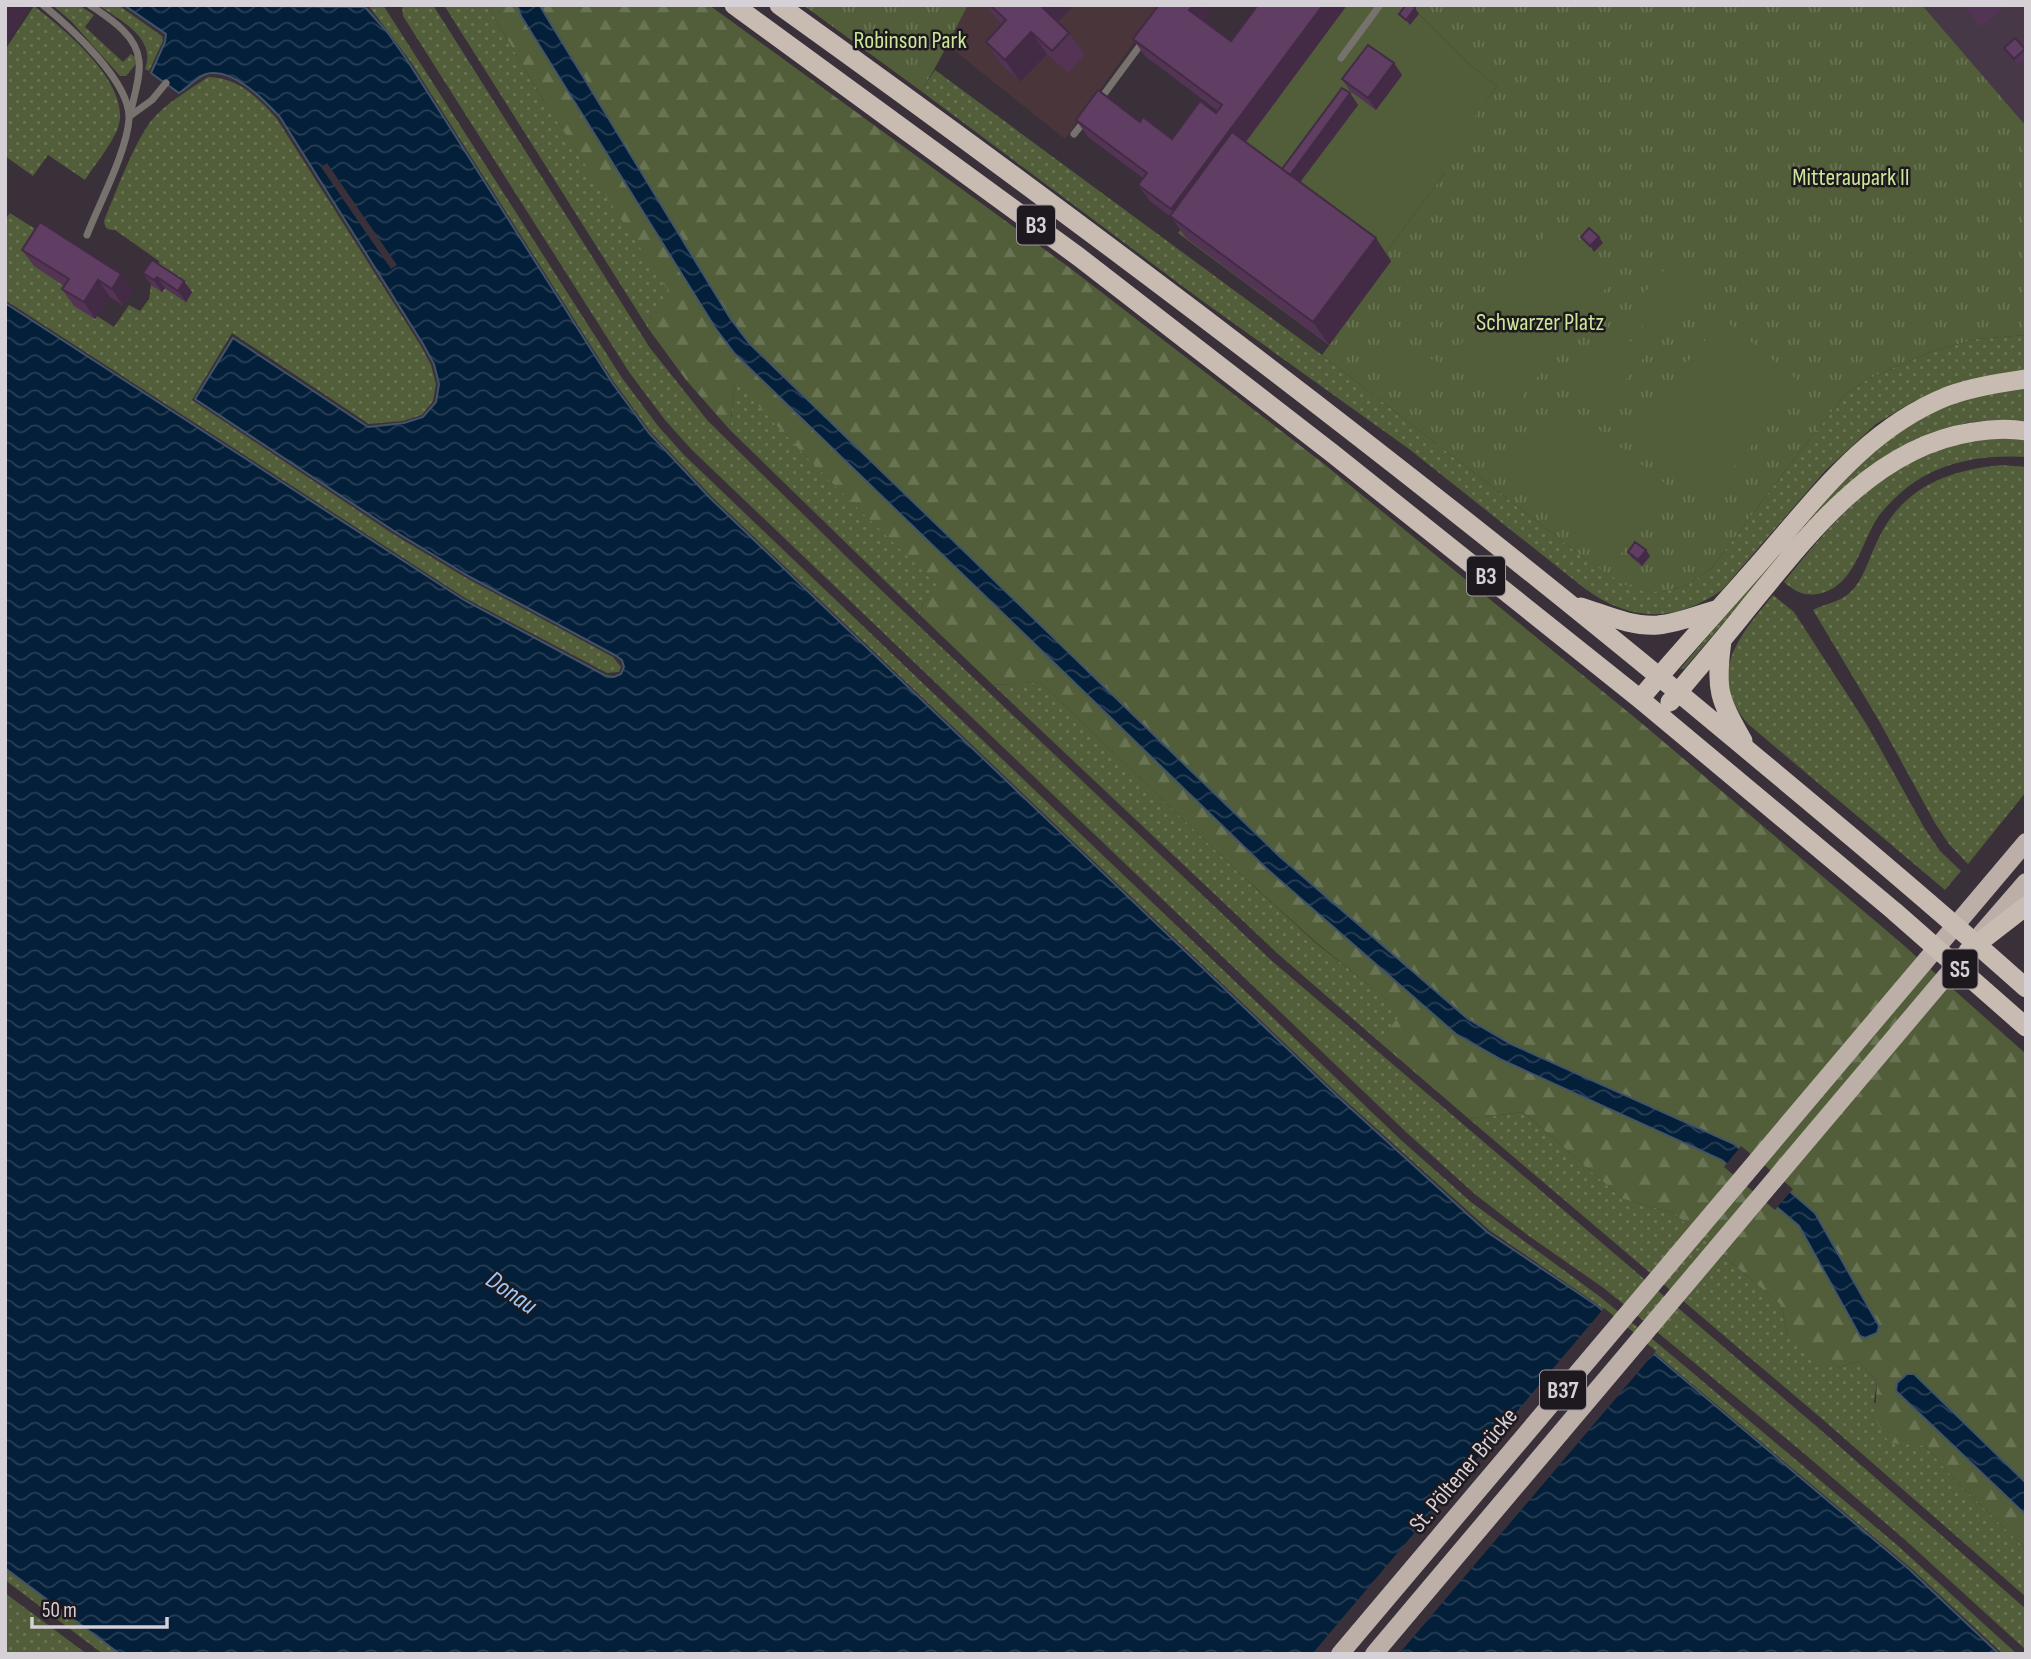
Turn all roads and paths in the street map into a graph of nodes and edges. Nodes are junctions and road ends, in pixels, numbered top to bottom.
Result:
1 (43, 5) edge
2 (90, 5) edge
3 (734, 5) edge
4 (779, 5) edge
5 (1380, 5) edge
6 (1148, 34) edge
7 (1341, 58) dead end
8 (166, 83) dead end
9 (1097, 104) edge
10 (1089, 114) edge
11 (130, 116) junction
12 (1074, 134) edge
13 (87, 235) dead end
14 (2026, 379) edge
15 (2026, 431) edge
16 (1570, 604) junction
17 (1719, 609) junction
18 (1722, 640) junction
19 (1659, 677) junction
20 (1678, 692) junction
21 (1640, 699) junction
22 (1659, 715) junction
23 (1749, 751) junction
24 (2026, 842) edge
25 (1912, 889) joint
26 (2022, 894) edge
27 (1894, 911) joint
28 (1967, 951) joint
29 (2026, 988) edge
30 (2026, 1027) edge
31 (1340, 1654) edge
32 (1374, 1654) edge

1 - 11 lane
2 - 11 lane
3 - 21 highway, B3
4 - 16 highway, B3
5 - 7 lane
6 - 9 lane
8 - 11 lane
10 - 12 lane
11 - 13 lane
14 - 17 highway
15 - 18 highway
16 - 17 highway
16 - 19 highway, B3
17 - 19 highway
18 - 20 highway
18 - 23 highway
19 - 20 highway, B3
19 - 21 highway
20 - 22 highway
20 - 23 highway, B3
21 - 22 highway, B3
22 - 27 highway, B3
23 - 25 highway, B3
24 - 31 main road, St. Pöltener Brücke / B37
25 - 29 highway, S5
26 - 28 highway
27 - 30 highway, S5
28 - 32 main road, St. Pöltener Brücke / B37

